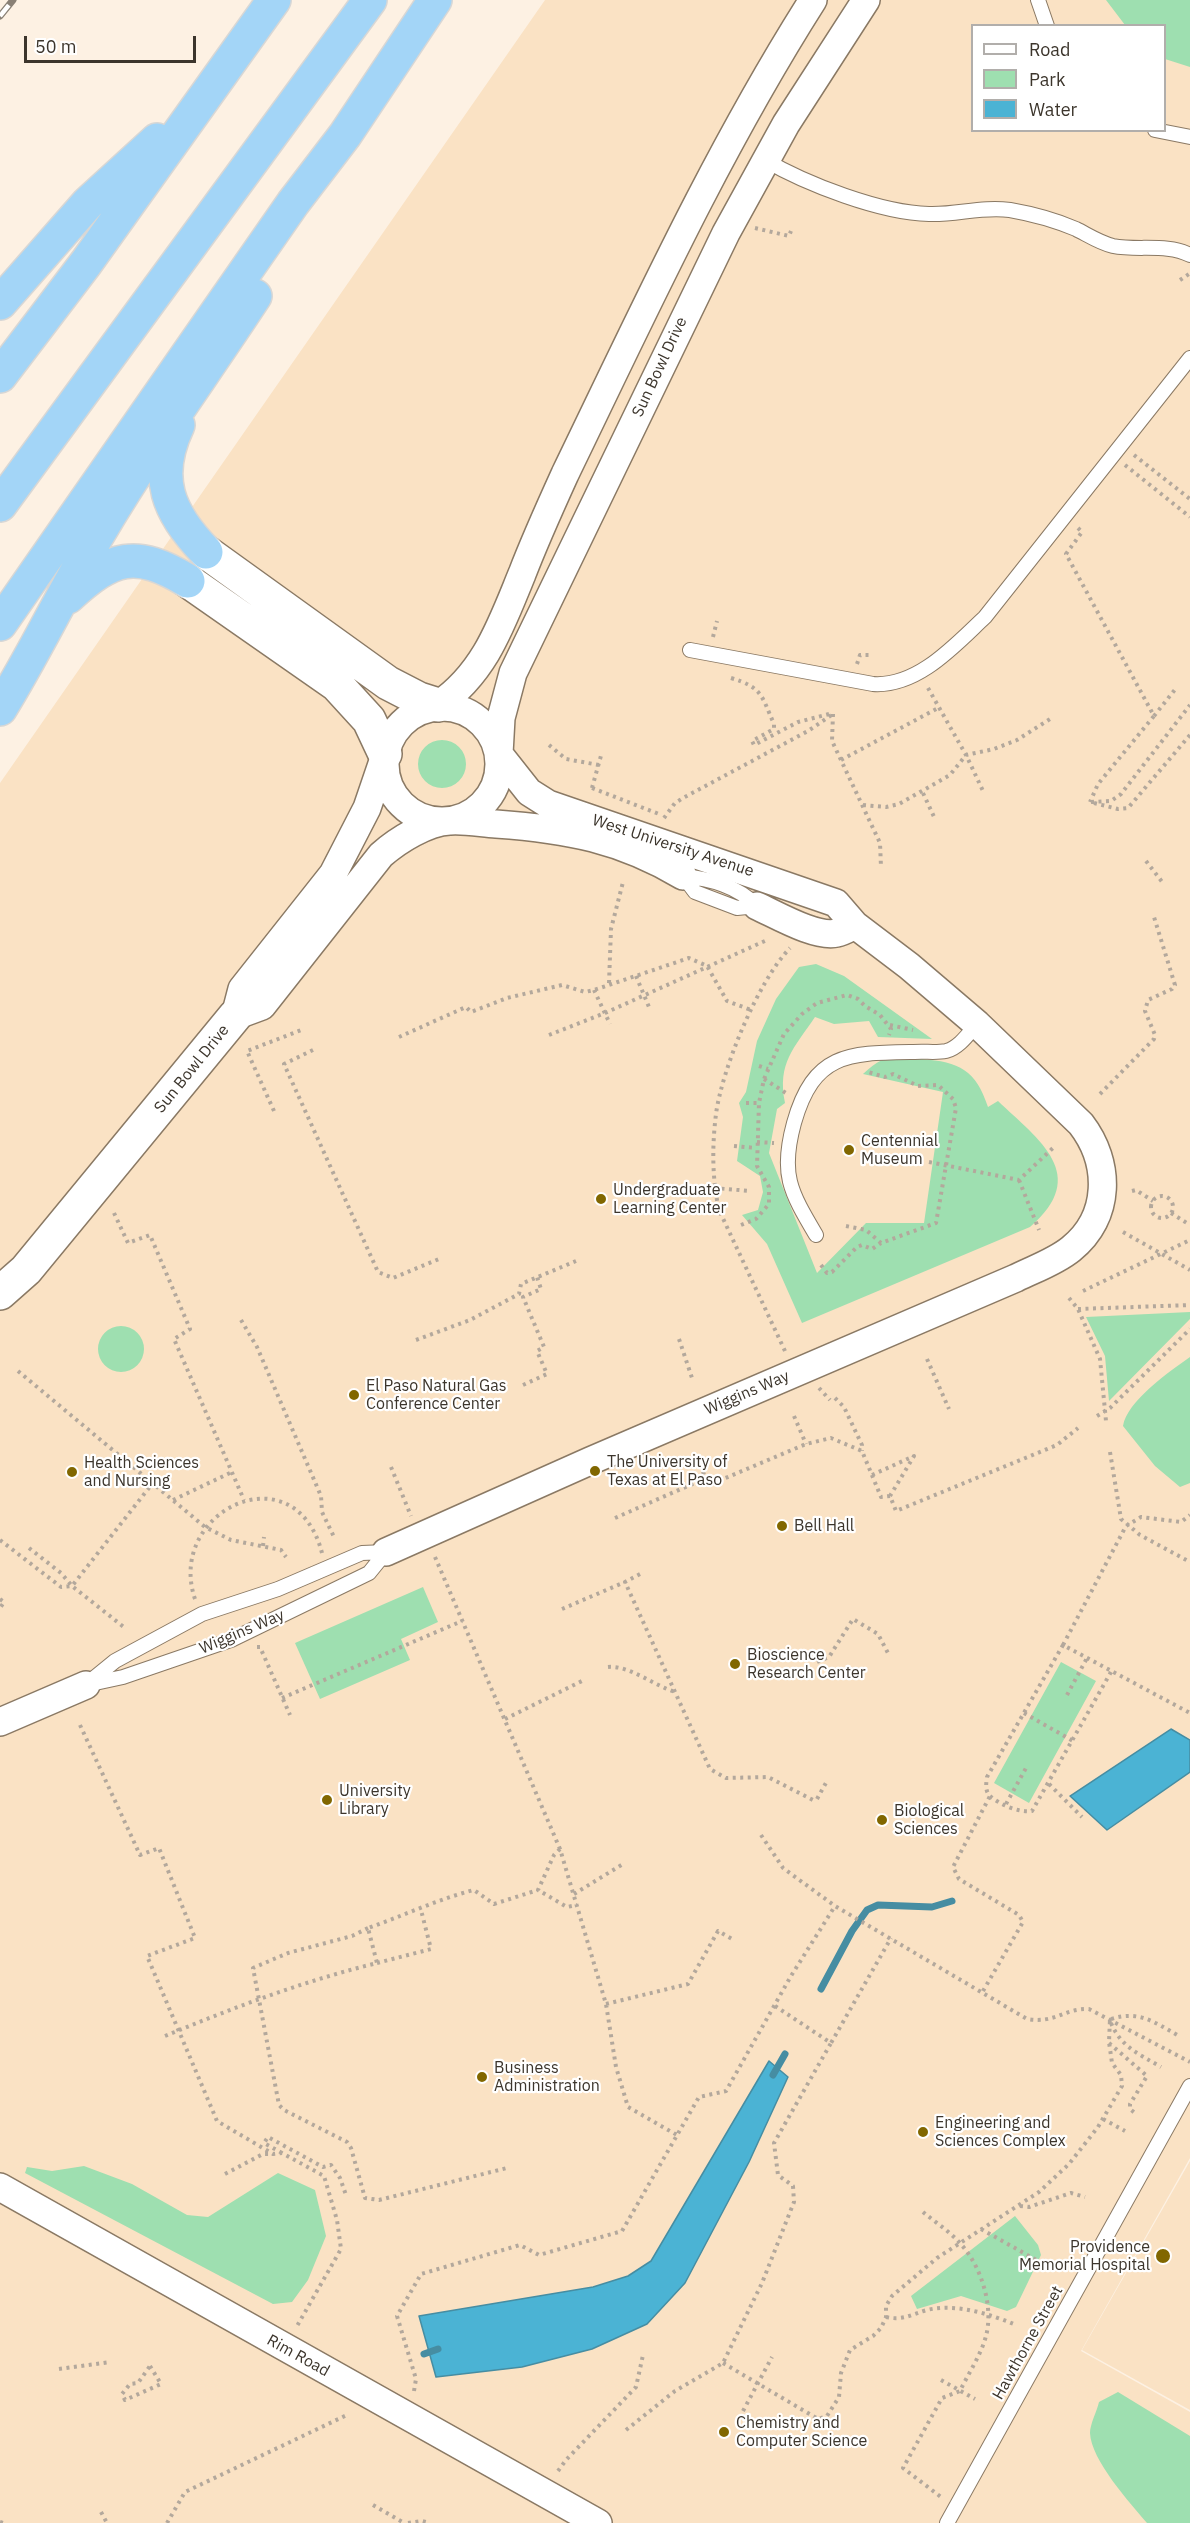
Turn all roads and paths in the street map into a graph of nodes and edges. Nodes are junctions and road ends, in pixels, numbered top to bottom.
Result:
1 (274, 0) edge
2 (370, 0) edge
3 (435, 0) edge
4 (813, 0) edge
5 (866, 0) edge
6 (1038, 0) edge
7 (1046, 24) edge
8 (204, 96) junction
9 (1165, 132) edge
10 (345, 135) junction
11 (1190, 137) edge
12 (765, 160) junction
13 (762, 230) dead end
14 (791, 231) dead end
15 (1190, 255) edge
16 (1190, 273) edge
17 (1180, 280) dead end
18 (0, 303) edge
19 (1190, 358) edge
20 (0, 376) edge
21 (196, 386) junction
22 (1122, 445) junction
23 (1143, 480) dead end
24 (1190, 499) edge
25 (0, 505) edge
26 (1190, 517) edge
27 (1065, 518) junction
28 (206, 552) joint
29 (188, 581) joint
30 (60, 604) junction
31 (717, 621) dead end
32 (0, 624) edge
33 (711, 643) dead end
34 (690, 650) dead end
35 (869, 655) dead end
36 (856, 668) dead end
37 (918, 672) junction
38 (748, 683) dead end
39 (1177, 687) dead end
40 (438, 705) junction
41 (1190, 705) edge
42 (940, 707) junction
43 (0, 709) edge
44 (833, 714) junction
45 (1154, 716) junction
46 (1050, 719) dead end
47 (1190, 735) edge
48 (549, 745) dead end
49 (602, 752) dead end
50 (385, 754) junction
51 (499, 754) junction
52 (966, 755) junction
53 (841, 760) junction
54 (599, 765) junction
55 (923, 793) junction
56 (984, 793) dead end
57 (1090, 802) junction
58 (863, 805) junction
59 (650, 810) dead end
60 (935, 819) dead end
61 (449, 821) junction
62 (661, 823) dead end
63 (1146, 861) dead end
64 (881, 867) dead end
65 (683, 876) joint
66 (623, 882) dead end
67 (1163, 883) dead end
68 (787, 902) junction
69 (757, 906) joint
70 (1154, 917) dead end
71 (767, 940) dead end
72 (796, 941) dead end
73 (707, 966) junction
74 (636, 976) junction
75 (609, 983) junction
76 (594, 990) junction
77 (645, 995) junction
78 (649, 1007) dead end
79 (751, 1010) junction
80 (605, 1013) junction
81 (235, 1016) junction
82 (610, 1024) dead end
83 (977, 1024) junction
84 (892, 1025) dead end
85 (304, 1029) dead end
86 (910, 1029) dead end
87 (549, 1035) dead end
88 (399, 1037) dead end
89 (313, 1050) dead end
90 (864, 1054) junction
91 (759, 1066) dead end
92 (768, 1069) dead end
93 (764, 1079) dead end
94 (782, 1092) dead end
95 (1100, 1094) dead end
96 (746, 1103) dead end
97 (759, 1104) dead end
98 (274, 1111) dead end
99 (771, 1143) dead end
100 (734, 1146) dead end
101 (1054, 1147) dead end
102 (929, 1162) dead end
103 (947, 1166) junction
104 (1019, 1180) junction
105 (714, 1188) junction
106 (750, 1191) dead end
107 (1132, 1191) dead end
108 (1153, 1201) junction
109 (114, 1213) dead end
110 (1171, 1213) junction
111 (1096, 1218) joint
112 (756, 1219) dead end
113 (741, 1225) dead end
114 (1190, 1225) edge
115 (846, 1226) dead end
116 (1039, 1230) dead end
117 (1123, 1232) dead end
118 (816, 1235) dead end
119 (1190, 1240) edge
120 (881, 1243) junction
121 (1163, 1254) junction
122 (439, 1259) dead end
123 (576, 1261) dead end
124 (821, 1265) dead end
125 (1190, 1270) edge
126 (537, 1277) junction
127 (1083, 1292) dead end
128 (0, 1293) edge
129 (1069, 1298) dead end
130 (1190, 1305) edge
131 (1078, 1309) junction
132 (241, 1320) dead end
133 (1190, 1329) edge
134 (679, 1339) dead end
135 (416, 1340) dead end
136 (785, 1351) dead end
137 (927, 1359) dead end
138 (18, 1371) dead end
139 (693, 1381) dead end
140 (814, 1384) dead end
141 (523, 1385) dead end
142 (949, 1409) dead end
143 (1105, 1412) junction
144 (794, 1416) dead end
145 (1097, 1416) dead end
146 (1106, 1421) dead end
147 (1078, 1428) dead end
148 (806, 1444) junction
149 (862, 1451) junction
150 (1110, 1452) dead end
151 (697, 1458) dead end
152 (391, 1467) dead end
153 (232, 1472) junction
154 (872, 1475) junction
155 (152, 1484) junction
156 (709, 1485) junction
157 (890, 1496) junction
158 (172, 1500) junction
159 (244, 1500) junction
160 (1190, 1515) edge
161 (615, 1518) dead end
162 (415, 1525) dead end
163 (1126, 1526) junction
164 (206, 1527) junction
165 (264, 1537) dead end
166 (334, 1537) dead end
167 (0, 1540) edge
168 (263, 1546) junction
169 (29, 1548) dead end
170 (432, 1551) dead end
171 (386, 1552) junction
172 (286, 1557) dead end
173 (324, 1562) dead end
174 (1190, 1562) edge
175 (640, 1574) dead end
176 (625, 1582) junction
177 (72, 1586) junction
178 (0, 1599) edge
179 (198, 1606) dead end
180 (0, 1608) edge
181 (562, 1610) dead end
182 (462, 1620) junction
183 (125, 1628) dead end
184 (1063, 1645) junction
185 (260, 1647) dead end
186 (888, 1655) dead end
187 (1087, 1658) junction
188 (817, 1662) dead end
189 (608, 1667) dead end
190 (1111, 1672) junction
191 (582, 1681) dead end
192 (86, 1685) junction
193 (675, 1692) junction
194 (1067, 1695) dead end
195 (282, 1698) junction
196 (1024, 1713) junction
197 (1190, 1713) edge
198 (290, 1715) dead end
199 (505, 1719) junction
200 (0, 1722) edge
201 (80, 1725) dead end
202 (1073, 1741) junction
203 (1026, 1768) dead end
204 (827, 1781) dead end
205 (1050, 1784) junction
206 (990, 1796) junction
207 (1006, 1804) junction
208 (1082, 1817) dead end
209 (760, 1835) dead end
210 (560, 1849) junction
211 (623, 1864) dead end
212 (538, 1890) junction
213 (574, 1894) junction
214 (577, 1905) junction
215 (835, 1906) junction
216 (421, 1910) junction
217 (368, 1928) junction
218 (891, 1938) junction
219 (732, 1939) dead end
220 (377, 1963) junction
221 (983, 1991) junction
222 (257, 1999) junction
223 (606, 2004) junction
224 (774, 2006) junction
225 (1110, 2019) junction
226 (180, 2030) junction
227 (165, 2036) dead end
228 (1179, 2036) dead end
229 (1108, 2042) junction
230 (831, 2043) junction
231 (1190, 2062) edge
232 (1161, 2067) dead end
233 (1190, 2086) edge
234 (1135, 2113) dead end
235 (1103, 2119) junction
236 (1125, 2131) dead end
237 (677, 2135) junction
238 (282, 2153) junction
239 (273, 2154) junction
240 (507, 2168) dead end
241 (225, 2174) dead end
242 (0, 2187) edge
243 (346, 2195) dead end
244 (1085, 2198) dead end
245 (1020, 2206) junction
246 (923, 2212) dead end
247 (981, 2229) junction
248 (960, 2242) junction
249 (1047, 2266) dead end
250 (990, 2314) junction
251 (886, 2317) junction
252 (1016, 2325) dead end
253 (297, 2326) dead end
254 (643, 2355) dead end
255 (772, 2357) dead end
256 (111, 2362) dead end
257 (723, 2363) junction
258 (59, 2369) dead end
259 (941, 2380) dead end
260 (130, 2384) joint
261 (414, 2391) dead end
262 (960, 2391) junction
263 (975, 2399) dead end
264 (743, 2411) dead end
265 (349, 2414) dead end
266 (626, 2430) dead end
267 (558, 2471) dead end
268 (941, 2497) dead end
269 (373, 2505) dead end
270 (101, 2512) dead end
271 (107, 2523) edge
272 (167, 2523) edge
273 (406, 2523) edge
274 (430, 2523) edge
275 (598, 2523) edge
276 (947, 2523) edge

1 - 8 highway
2 - 25 highway
3 - 10 highway
4 - 40 street
5 - 12 street, Sun Bowl Drive
6 - 7 lane
8 - 18 highway
8 - 20 highway
9 - 11 lane
10 - 21 highway
10 - 32 highway
12 - 15 lane
12 - 51 street, Sun Bowl Drive
13 - 14 path
16 - 17 path
19 - 22 lane
21 - 28 highway
21 - 30 highway
22 - 24 path
22 - 27 lane
23 - 26 path
27 - 37 lane
27 - 45 path
28 - 40 street
29 - 30 highway
29 - 50 street
30 - 43 highway
31 - 33 path
34 - 37 lane
35 - 36 path
37 - 42 path
38 - 44 path
39 - 45 path
40 - 50 street
40 - 51 street
41 - 57 path
42 - 52 path
42 - 53 path
44 - 53 path
44 - 62 path
45 - 57 path
46 - 52 path
47 - 57 path
48 - 54 path
49 - 54 path
50 - 61 street
50 - 81 street
51 - 61 street
51 - 68 street, West University Avenue
52 - 55 path
52 - 56 path
53 - 58 path
54 - 59 path
55 - 58 path
55 - 60 path
58 - 64 path
61 - 65 street, West University Avenue
61 - 81 street, Sun Bowl Drive
63 - 67 path
65 - 69 lane, West University Avenue
66 - 75 path
68 - 69 street, West University Avenue
68 - 83 street, West University Avenue
70 - 95 path
71 - 73 path
72 - 79 path
73 - 74 path
73 - 77 path
73 - 79 path
74 - 75 path
74 - 77 path
75 - 76 path
76 - 80 path
76 - 88 path
77 - 78 path
77 - 80 path
79 - 105 path
80 - 82 path
80 - 87 path
81 - 128 street, Sun Bowl Drive
83 - 90 lane
83 - 111 street, West University Avenue
84 - 86 path
85 - 98 path
89 - 122 path
90 - 103 path
90 - 118 lane
91 - 92 path
93 - 94 path
96 - 97 path
99 - 100 path
101 - 104 path
102 - 103 path
103 - 104 path
103 - 120 path
104 - 116 path
105 - 106 path
105 - 136 path
107 - 108 path
108 - 110 path
108 - 110 path
109 - 153 path
110 - 114 path
111 - 171 street, Wiggins Way
112 - 113 path
115 - 120 path
117 - 121 path
119 - 121 path
120 - 124 path
121 - 125 path
121 - 127 path
123 - 126 path
126 - 135 path
126 - 141 path
129 - 131 path
130 - 131 path
131 - 143 path
132 - 166 path
133 - 143 path
134 - 139 path
137 - 142 path
138 - 155 path
140 - 149 path
143 - 145 path
143 - 146 path
144 - 148 path
147 - 157 path
148 - 149 path
148 - 156 path
149 - 154 path
150 - 163 path
151 - 156 path
152 - 162 path
153 - 158 path
153 - 159 path
154 - 157 path
154 - 157 path
155 - 158 path
155 - 177 path
156 - 161 path
158 - 164 path
159 - 164 path
159 - 173 path
160 - 163 path
163 - 174 path
163 - 184 path
164 - 168 path
164 - 179 path
165 - 168 path
167 - 177 path
168 - 172 path
169 - 177 path
170 - 182 path
171 - 192 lane, Wiggins Way
171 - 192 lane, Wiggins Way
175 - 176 path
176 - 181 path
176 - 193 path
177 - 183 path
178 - 180 path
182 - 195 path
182 - 199 path
184 - 187 path
184 - 196 path
185 - 195 path
186 - 188 path
187 - 190 path
187 - 194 path
189 - 193 path
190 - 197 path
190 - 202 path
191 - 199 path
192 - 200 street, Wiggins Way
193 - 204 path
195 - 198 path
196 - 202 path
196 - 206 path
199 - 210 path
201 - 226 path
202 - 205 path
203 - 207 path
205 - 207 path
205 - 208 path
206 - 207 path
206 - 221 path
209 - 215 path
210 - 212 path
210 - 213 path
211 - 213 path
212 - 214 path
212 - 216 path
213 - 214 path
214 - 223 path
215 - 218 path
215 - 224 path
216 - 217 path
216 - 220 path
217 - 220 path
217 - 222 path
218 - 221 path
218 - 230 path
219 - 223 path
220 - 222 path
221 - 225 path
222 - 226 path
222 - 240 path
223 - 237 path
224 - 230 path
224 - 237 path
225 - 228 path
225 - 229 path
225 - 231 path
225 - 232 path
226 - 227 path
226 - 239 path
229 - 234 path
229 - 235 path
230 - 257 path
233 - 276 lane, Hawthorne Street
235 - 236 path
235 - 245 path
237 - 261 path
238 - 239 path
238 - 243 path
238 - 253 path
239 - 241 path
242 - 275 street, Rim Road
244 - 245 path
245 - 247 path
246 - 248 path
247 - 248 path
247 - 249 path
248 - 250 path
248 - 251 path
250 - 251 path
250 - 252 path
250 - 262 path
251 - 257 path
254 - 267 path
255 - 264 path, bridge
256 - 258 path
257 - 266 path
259 - 262 path
260 - 260 path
262 - 263 path
262 - 268 path
265 - 272 path
269 - 273 path
270 - 271 path
273 - 274 path

